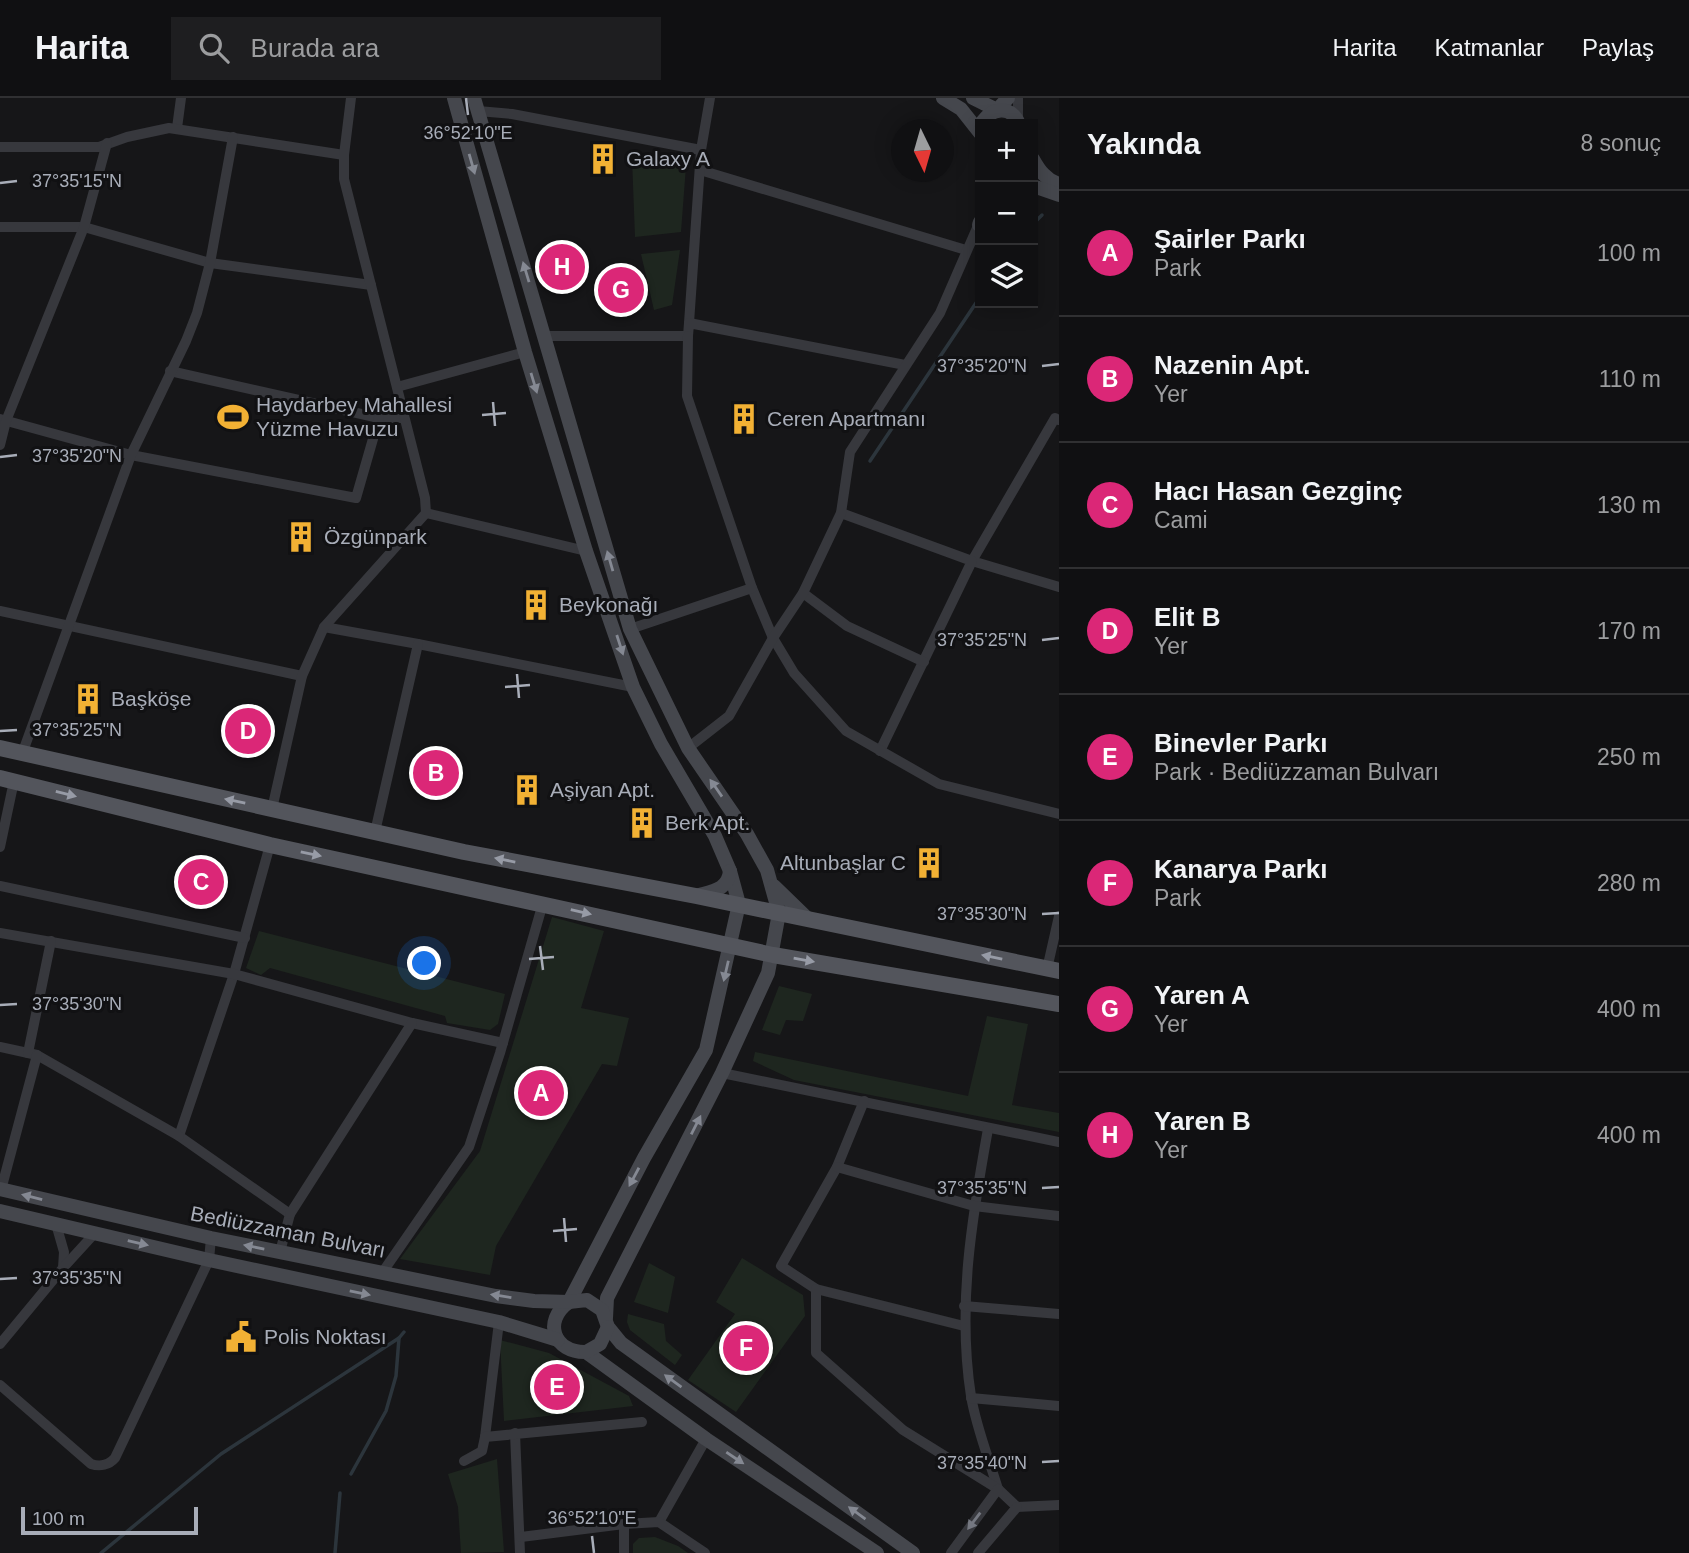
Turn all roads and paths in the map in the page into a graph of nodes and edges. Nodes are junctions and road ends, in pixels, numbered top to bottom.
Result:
1 (181, 98) edge
2 (351, 98) edge
3 (454, 98) edge
4 (710, 98) edge
5 (943, 98) edge
6 (973, 98) edge
7 (1008, 98) edge
8 (1018, 98) edge
9 (476, 105) edge
10 (997, 110) junction
11 (985, 119) edge
12 (1014, 119) edge
13 (1018, 119) edge
14 (975, 127) edge
15 (177, 128) junction
16 (233, 137) junction
17 (107, 144) junction
18 (0, 147) edge
19 (701, 150) junction
20 (344, 155) junction
21 (1038, 167) edge
22 (700, 170) junction
23 (1059, 184) edge
24 (1038, 188) edge
25 (1059, 195) edge
26 (84, 227) junction
27 (0, 228) edge
28 (975, 232) edge
29 (966, 250) junction
30 (210, 263) junction
31 (372, 285) junction
32 (689, 323) junction
33 (546, 336) junction
34 (688, 336) junction
35 (525, 352) junction
36 (905, 365) junction
37 (170, 371) junction
38 (397, 387) junction
39 (379, 418) junction
40 (404, 418) junction
41 (3, 420) edge
42 (1059, 421) edge
43 (0, 445) edge
44 (131, 455) junction
45 (426, 513) junction
46 (841, 513) junction
47 (586, 551) junction
48 (972, 561) junction
49 (1059, 587) edge
50 (752, 588) junction
51 (803, 593) junction
52 (0, 611) edge
53 (71, 625) junction
54 (324, 627) junction
55 (630, 629) junction
56 (773, 638) junction
57 (418, 644) junction
58 (924, 662) junction
59 (302, 676) junction
60 (633, 687) junction
61 (0, 748) edge
62 (688, 748) junction
63 (880, 751) junction
64 (22, 754) junction
65 (7, 779) edge
66 (272, 809) junction
67 (1059, 814) edge
68 (375, 832) junction
69 (271, 845) junction
70 (0, 847) edge
71 (730, 871) junction
72 (771, 882) junction
73 (0, 886) edge
74 (696, 895) junction
75 (543, 903) junction
76 (739, 904) junction
77 (779, 913) junction
78 (1059, 916) edge
79 (808, 919) junction
80 (0, 933) edge
81 (245, 938) junction
82 (51, 942) junction
83 (731, 944) junction
84 (773, 954) junction
85 (1053, 970) edge
86 (234, 974) junction
87 (1059, 1004) edge
88 (412, 1023) junction
89 (503, 1043) junction
90 (0, 1047) edge
91 (32, 1054) junction
92 (722, 1073) junction
93 (864, 1101) junction
94 (988, 1129) junction
95 (179, 1136) junction
96 (1059, 1142) edge
97 (837, 1167) junction
98 (0, 1190) edge
99 (974, 1206) junction
100 (0, 1211) edge
101 (290, 1214) junction
102 (1059, 1216) edge
103 (56, 1224) junction
104 (95, 1233) junction
105 (211, 1238) junction
106 (280, 1252) junction
107 (209, 1260) junction
108 (63, 1268) junction
109 (382, 1273) junction
110 (816, 1289) junction
111 (569, 1302) junction
112 (964, 1306) junction
113 (1059, 1314) edge
114 (499, 1322) junction
115 (607, 1323) junction
116 (964, 1326) junction
117 (558, 1340) junction
118 (0, 1344) edge
119 (586, 1352) junction
120 (0, 1385) edge
121 (971, 1398) junction
122 (1059, 1406) edge
123 (642, 1422) dead end
124 (515, 1433) junction
125 (485, 1437) junction
126 (706, 1439) junction
127 (464, 1461) dead end
128 (998, 1489) junction
129 (1059, 1505) edge
130 (1017, 1507) junction
131 (659, 1522) junction
132 (624, 1524) junction
133 (521, 1537) junction
134 (520, 1553) edge
135 (624, 1553) edge
136 (705, 1553) edge
137 (877, 1553) edge
138 (913, 1553) edge
139 (951, 1553) edge
140 (978, 1553) edge

1 - 15 street
2 - 20 street
3 -> 35 street
4 - 19 street
5 - 14 street
6 - 10 street
7 - 10 street
8 - 13 street
9 - 19 street
33 -> 9 street
10 - 11 street
10 - 12 street
15 - 16 street
15 - 17 street
16 - 20 street
16 - 30 street
17 - 18 street
17 - 26 street
19 - 22 street
20 - 31 street
21 - 23 street
22 - 29 street
22 - 32 street
24 - 25 street
26 - 27 street
26 - 30 street
26 - 41 street
28 - 29 street
29 - 36 street
30 - 31 street
30 - 37 street
31 - 38 street
32 - 34 street
32 - 36 street
33 - 34 street
55 -> 33 street
34 - 50 street
35 - 38 street
35 -> 47 street
36 - 46 street
37 - 39 street
37 - 44 street
38 - 40 street
39 - 40 street
39 - 44 street
40 - 45 street
41 - 43 street
41 - 44 street
42 - 48 street
44 - 53 street
45 - 47 street
45 - 54 street
46 - 48 street
46 - 51 street
47 -> 60 street
48 - 49 street
48 - 58 street
50 - 55 street
50 - 56 street
51 - 56 street
51 - 58 street
52 - 53 street
53 - 59 street
53 - 64 street
54 - 57 street
54 - 59 street
55 - 62 street
56 - 62 street
56 - 63 street
57 - 60 street
57 - 68 street
58 - 63 street
59 - 66 street
60 - 71 street
61 - 64 main road
72 -> 62 street
63 - 67 street
66 -> 64 main road
65 -> 69 main road
65 - 70 street
66 - 68 main road
74 -> 68 main road
69 -> 75 main road
69 - 81 street
71 - 74 street
71 - 76 street
72 - 77 street
72 - 79 street
73 - 81 street
74 - 76 main road
75 -> 83 main road
75 - 89 street
76 - 77 main road
76 - 83 street
77 - 79 main road
77 - 84 street
78 - 85 street
85 -> 79 main road
80 - 82 street
81 - 86 street
82 - 86 street
82 - 91 street
83 - 84 main road
83 -> 111 street
84 -> 87 main road
84 - 92 street
86 - 88 street
86 - 95 street
88 - 89 street
88 - 101 street
89 - 109 street
90 - 91 street
91 - 95 street
91 - 98 street
92 - 93 street
115 -> 92 street
93 - 94 street
93 - 97 street
94 - 96 street
94 - 99 street
95 - 101 street
97 - 99 street
97 - 110 street
105 -> 98 street, Bediüzzaman Bulvarı
99 - 102 street
99 - 112 street
100 - 103 street, Bediüzzaman Bulvarı
101 - 106 street
103 - 104 street, Bediüzzaman Bulvarı
103 - 108 street
104 -> 107 street, Bediüzzaman Bulvarı
104 - 108 street
106 -> 105 street, Bediüzzaman Bulvarı
105 - 107 street
106 - 109 street, Bediüzzaman Bulvarı
107 -> 114 street, Bediüzzaman Bulvarı
107 - 120 street
108 - 118 street
111 -> 109 street, Bediüzzaman Bulvarı
110 - 116 street
110 - 128 street
111 - 115 street
111 - 117 street
112 - 113 street
112 - 116 street
114 - 117 street, Bediüzzaman Bulvarı
114 - 125 street
115 - 119 street
138 -> 115 street
116 - 121 street
117 - 119 street
119 - 126 street
121 - 122 street
121 - 128 street
123 - 124 street
124 - 125 street
124 - 133 street
125 - 127 street
126 - 131 street
126 -> 137 street
128 - 130 street
128 -> 139 street
129 - 130 street
130 - 140 street
131 - 132 street
131 - 136 street
132 - 133 street
132 - 135 street
133 - 134 street

